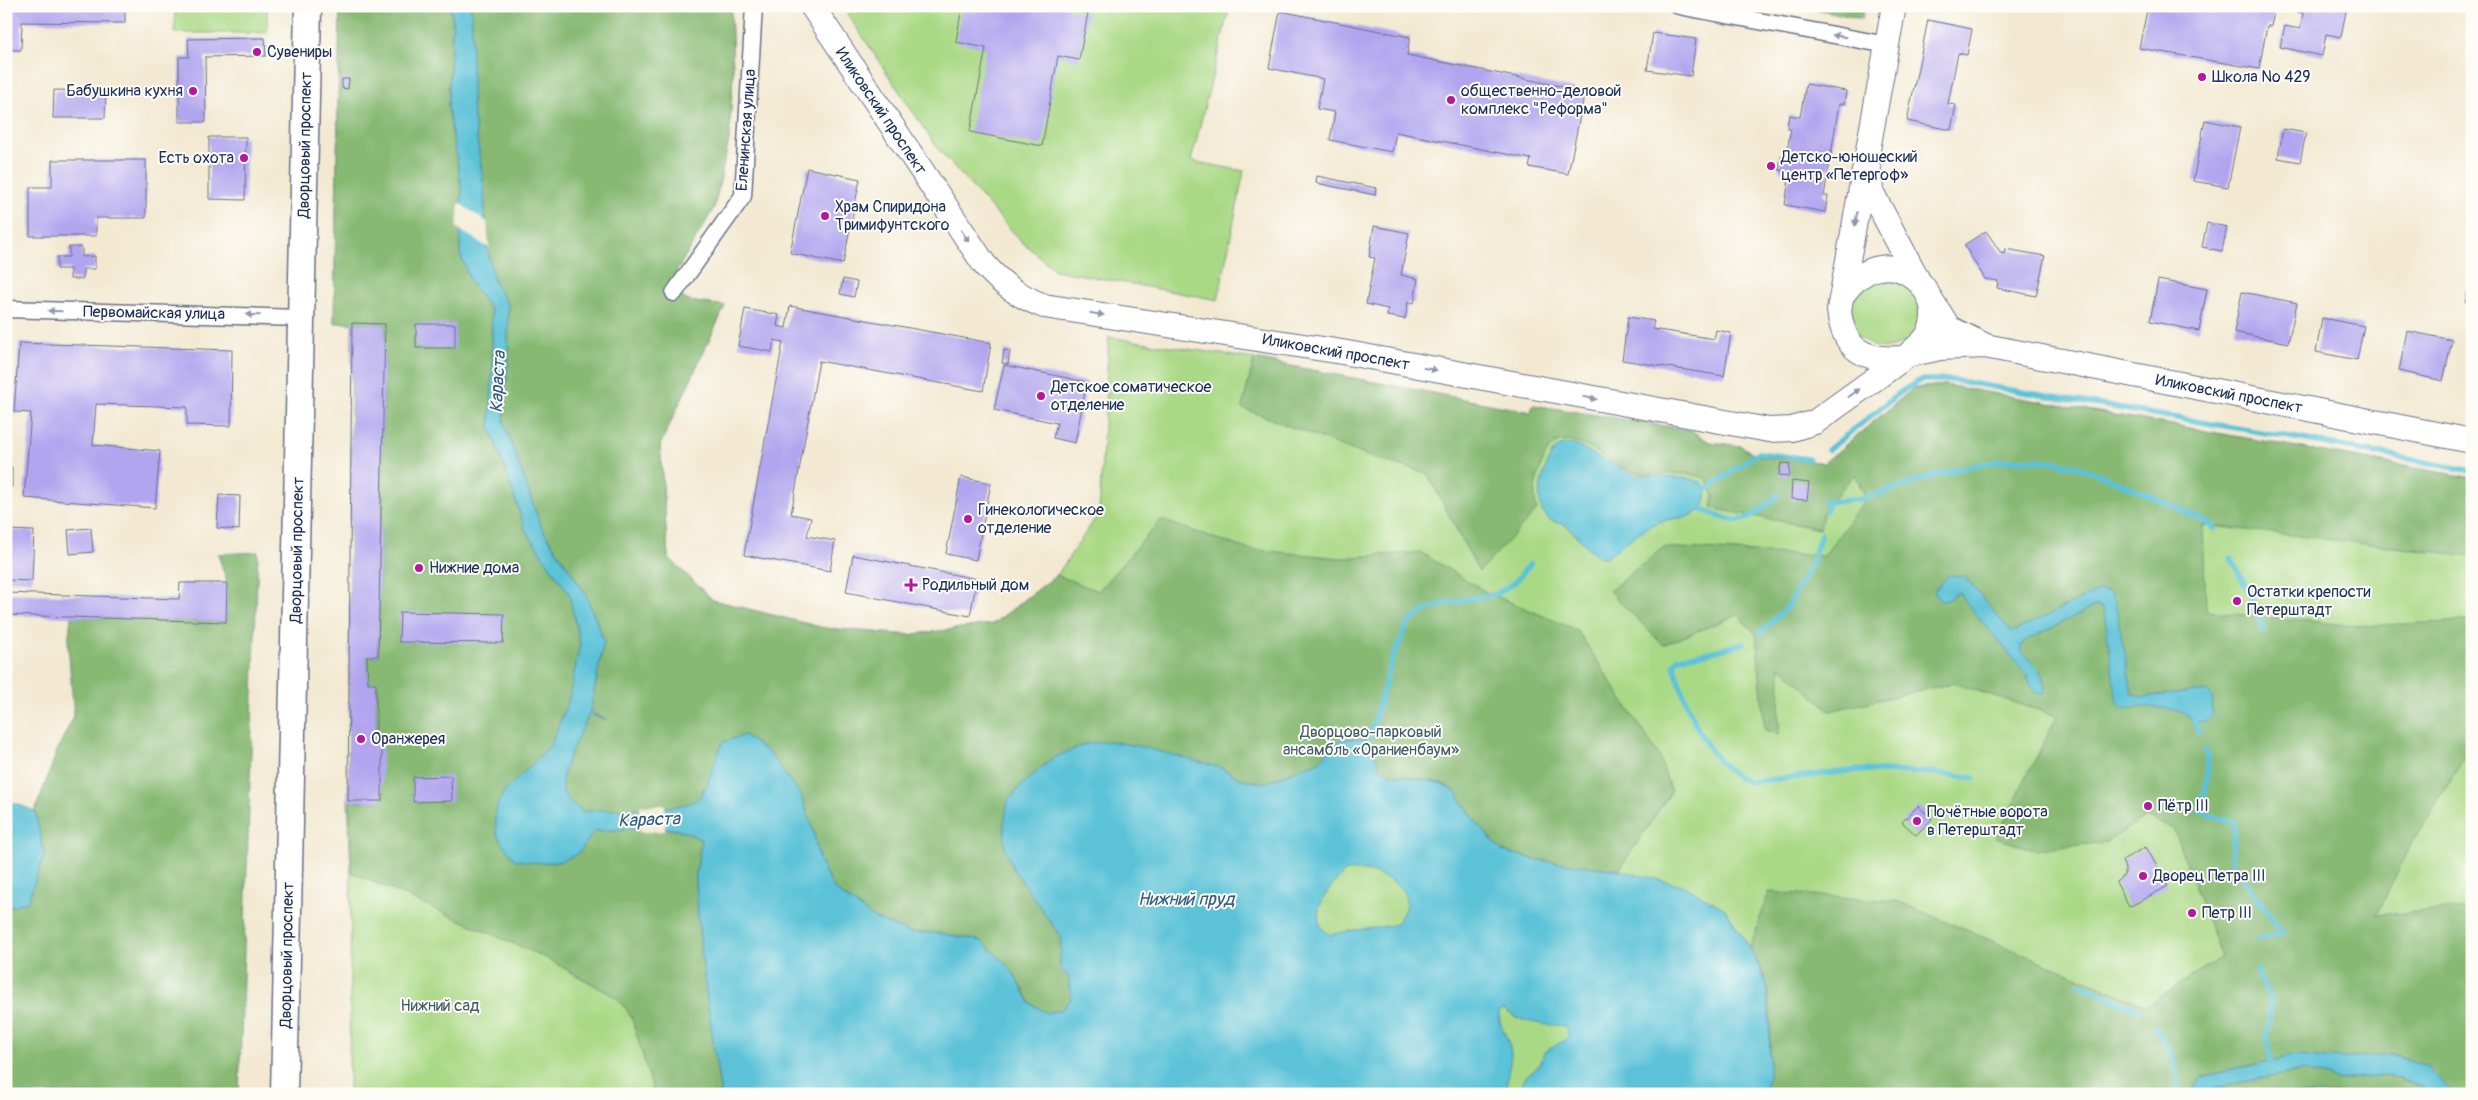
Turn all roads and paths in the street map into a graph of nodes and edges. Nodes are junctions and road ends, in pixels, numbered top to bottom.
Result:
1 (308, 6) edge
2 (754, 6) edge
3 (812, 6) edge
4 (1678, 6) edge
5 (1894, 6) edge
6 (1887, 44) junction
7 (1867, 154) junction
8 (1919, 280) junction
9 (674, 293) dead end
10 (1842, 301) junction
11 (6, 309) edge
12 (301, 318) junction
13 (1985, 346) junction
14 (1904, 357) junction
15 (2472, 441) edge
16 (284, 1094) edge

1 - 12 main road, Дворцовый проспект
2 - 9 street, Еленинская улица
3 -> 14 main road, Иликовский проспект
6 -> 4 street
5 - 6 main road
6 - 7 main road
7 - 8 main road
7 -> 10 main road
8 - 10 main road
8 - 13 main road, Иликовский проспект
8 - 14 main road
10 - 14 main road
12 -> 11 street, Первомайская улица
12 - 16 main road, Дворцовый проспект
13 - 14 main road, Иликовский проспект
13 - 15 main road, Иликовский проспект

